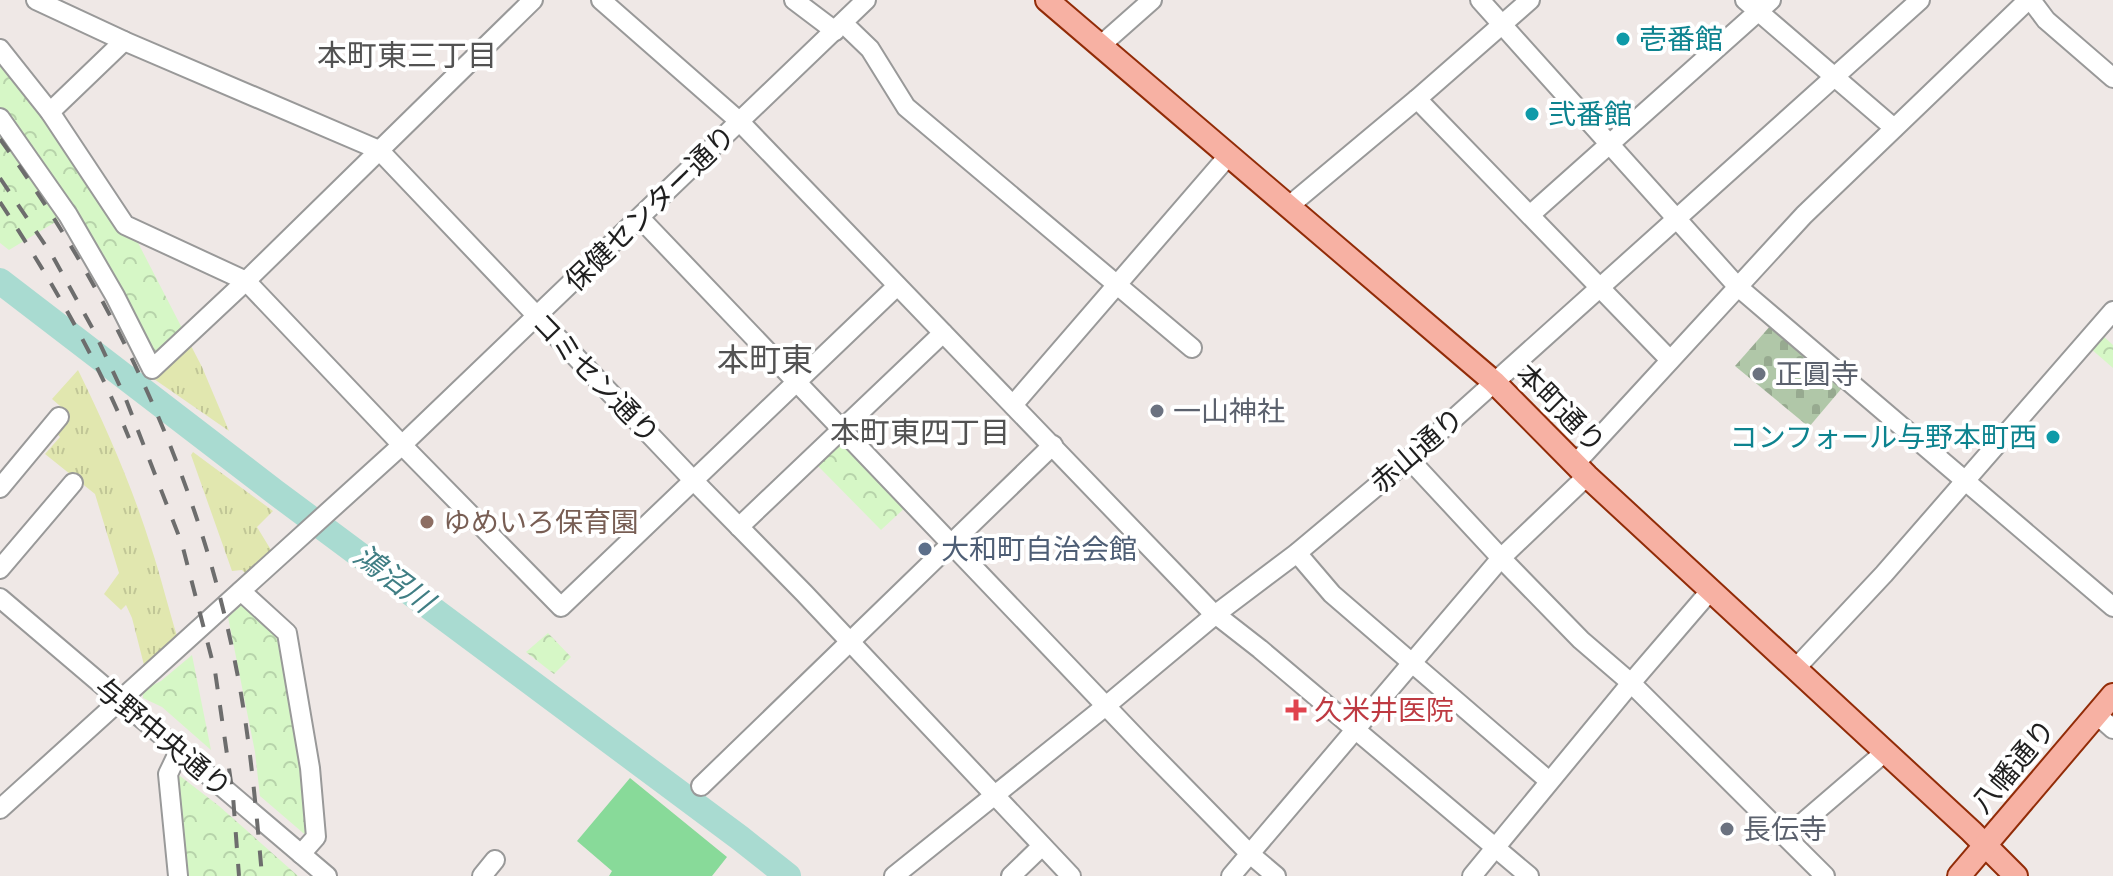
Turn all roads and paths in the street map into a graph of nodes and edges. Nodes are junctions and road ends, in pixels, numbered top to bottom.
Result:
1 (36, 0) edge
2 (533, 0) edge
3 (601, 0) edge
4 (794, 0) edge
5 (866, 0) edge
6 (1047, 0) edge
7 (1152, 0) edge
8 (1480, 0) edge
9 (1530, 0) edge
10 (1920, 0) edge
11 (2030, 0) edge
12 (1758, 4) edge
13 (1503, 25) junction
14 (839, 27) junction
15 (124, 41) junction
16 (1100, 46) junction
17 (0, 49) edge
18 (1836, 76) junction
19 (2113, 78) edge
20 (1417, 99) junction
21 (50, 112) junction
22 (0, 118) edge
23 (739, 121) junction
24 (1894, 128) junction
25 (1608, 144) junction
26 (379, 150) junction
27 (1229, 155) junction
28 (1289, 206) junction
29 (1530, 215) junction
30 (640, 218) junction
31 (1676, 219) junction
32 (246, 281) junction
33 (1117, 285) junction
34 (897, 286) junction
35 (1737, 286) junction
36 (1600, 287) junction
37 (2113, 311) edge
38 (537, 317) junction
39 (943, 333) junction
40 (1192, 348) dead end
41 (1670, 360) junction
42 (1494, 382) junction
43 (796, 383) junction
44 (1013, 405) junction
45 (59, 417) dead end
46 (841, 430) junction
47 (402, 445) junction
48 (1053, 445) junction
49 (1409, 459) junction
50 (1581, 470) junction
51 (693, 480) junction
52 (1965, 480) junction
53 (73, 483) dead end
54 (0, 488) edge
55 (739, 527) junction
56 (950, 544) junction
57 (1297, 553) junction
58 (1501, 558) junction
59 (0, 569) edge
60 (241, 591) junction
61 (1710, 591) junction
62 (0, 598) edge
63 (2113, 607) edge
64 (1216, 614) junction
65 (850, 641) junction
66 (1413, 664) junction
67 (1795, 669) junction
68 (1631, 683) junction
69 (2113, 695) edge
70 (119, 700) junction
71 (1107, 705) junction
72 (2105, 722) edge
73 (1356, 730) junction
74 (179, 751) junction
75 (1885, 752) junction
76 (1549, 781) junction
77 (701, 786) dead end
78 (995, 794) junction
79 (0, 809) edge
80 (1786, 837) junction
81 (1042, 846) junction
82 (1985, 846) junction
83 (1495, 848) junction
84 (301, 854) junction
85 (1250, 854) junction
86 (495, 860) dead end
87 (322, 874) edge
88 (178, 876) edge
89 (482, 876) edge
90 (894, 876) edge
91 (1011, 876) edge
92 (1071, 876) edge
93 (1231, 876) edge
94 (1276, 876) edge
95 (1472, 876) edge
96 (1529, 876) edge
97 (1825, 876) edge
98 (1959, 876) edge
99 (2016, 876) edge

1 - 15 street, コミセン通り
2 - 26 street
3 - 23 street
4 - 14 street
5 - 14 street, 保健センター通り
6 - 16 main road, 本町通り
7 - 16 street
8 - 13 street
9 - 13 street
10 - 18 street, 赤山通り
11 - 19 street
11 - 24 street
12 - 18 street
12 - 25 street
13 - 20 street
13 - 25 street
14 - 23 street, 保健センター通り
14 - 33 street
15 - 21 street
15 - 26 street, コミセン通り
16 - 27 main road, 本町通り
17 - 21 street
18 - 24 street
18 - 31 street, 赤山通り
20 - 28 street
20 - 29 street
21 - 32 street
22 - 32 street
23 - 30 street, 保健センター通り
23 - 34 street
24 - 35 street
25 - 29 street
25 - 31 street
26 - 32 street
26 - 38 street, コミセン通り
27 - 28 main road, 本町通り
27 - 33 street
28 - 42 main road, 本町通り
29 - 36 street
30 - 38 street, 保健センター通り
30 - 43 street
31 - 35 street
31 - 36 street, 赤山通り
32 - 47 street
33 - 40 street
33 - 44 street
34 - 39 street
34 - 43 street
35 - 41 street
35 - 52 street
36 - 41 street
36 - 42 street, 赤山通り
37 - 52 street
38 - 47 street, 保健センター通り
38 - 51 street, コミセン通り
39 - 44 street
39 - 46 street
41 - 50 street
42 - 49 street, 赤山通り
42 - 50 main road, 本町通り
43 - 46 street
43 - 51 street
44 - 48 street
45 - 54 street
46 - 55 street
46 - 56 street
47 - 51 street
47 - 60 street, 保健センター通り
48 - 56 street
48 - 64 street
49 - 57 street, 赤山通り
49 - 58 street
50 - 58 street
50 - 61 main road, 本町通り
51 - 55 street, コミセン通り
52 - 63 street
52 - 67 street
53 - 59 street
55 - 65 street, コミセン通り
56 - 65 street
56 - 71 street
57 - 64 street, 赤山通り
57 - 66 street
58 - 66 street
58 - 68 street
60 - 70 street
60 - 84 street
61 - 67 main road, 本町通り
61 - 68 street
62 - 70 street, 与野中央通り
64 - 71 street, 赤山通り
64 - 73 street
65 - 77 street
65 - 78 street, コミセン通り
66 - 73 street
66 - 76 street
67 - 75 main road, 本町通り
68 - 76 street
68 - 80 street
69 - 72 main road, 八幡通り
70 - 74 street, 与野中央通り
70 - 79 street
71 - 78 street, 赤山通り
71 - 85 street
72 - 82 main road, 八幡通り
73 - 83 street
73 - 85 street
74 - 84 street, 与野中央通り
74 - 88 street
75 - 80 street
75 - 82 main road, 本町通り
76 - 83 street
78 - 81 street, コミセン通り
78 - 90 street, 赤山通り
80 - 97 street
81 - 91 street
81 - 92 street, コミセン通り
82 - 98 main road, 八幡通り
82 - 99 main road, 本町通り
83 - 95 street
83 - 96 street
84 - 87 street, 与野中央通り
85 - 93 street
85 - 94 street
86 - 89 street

